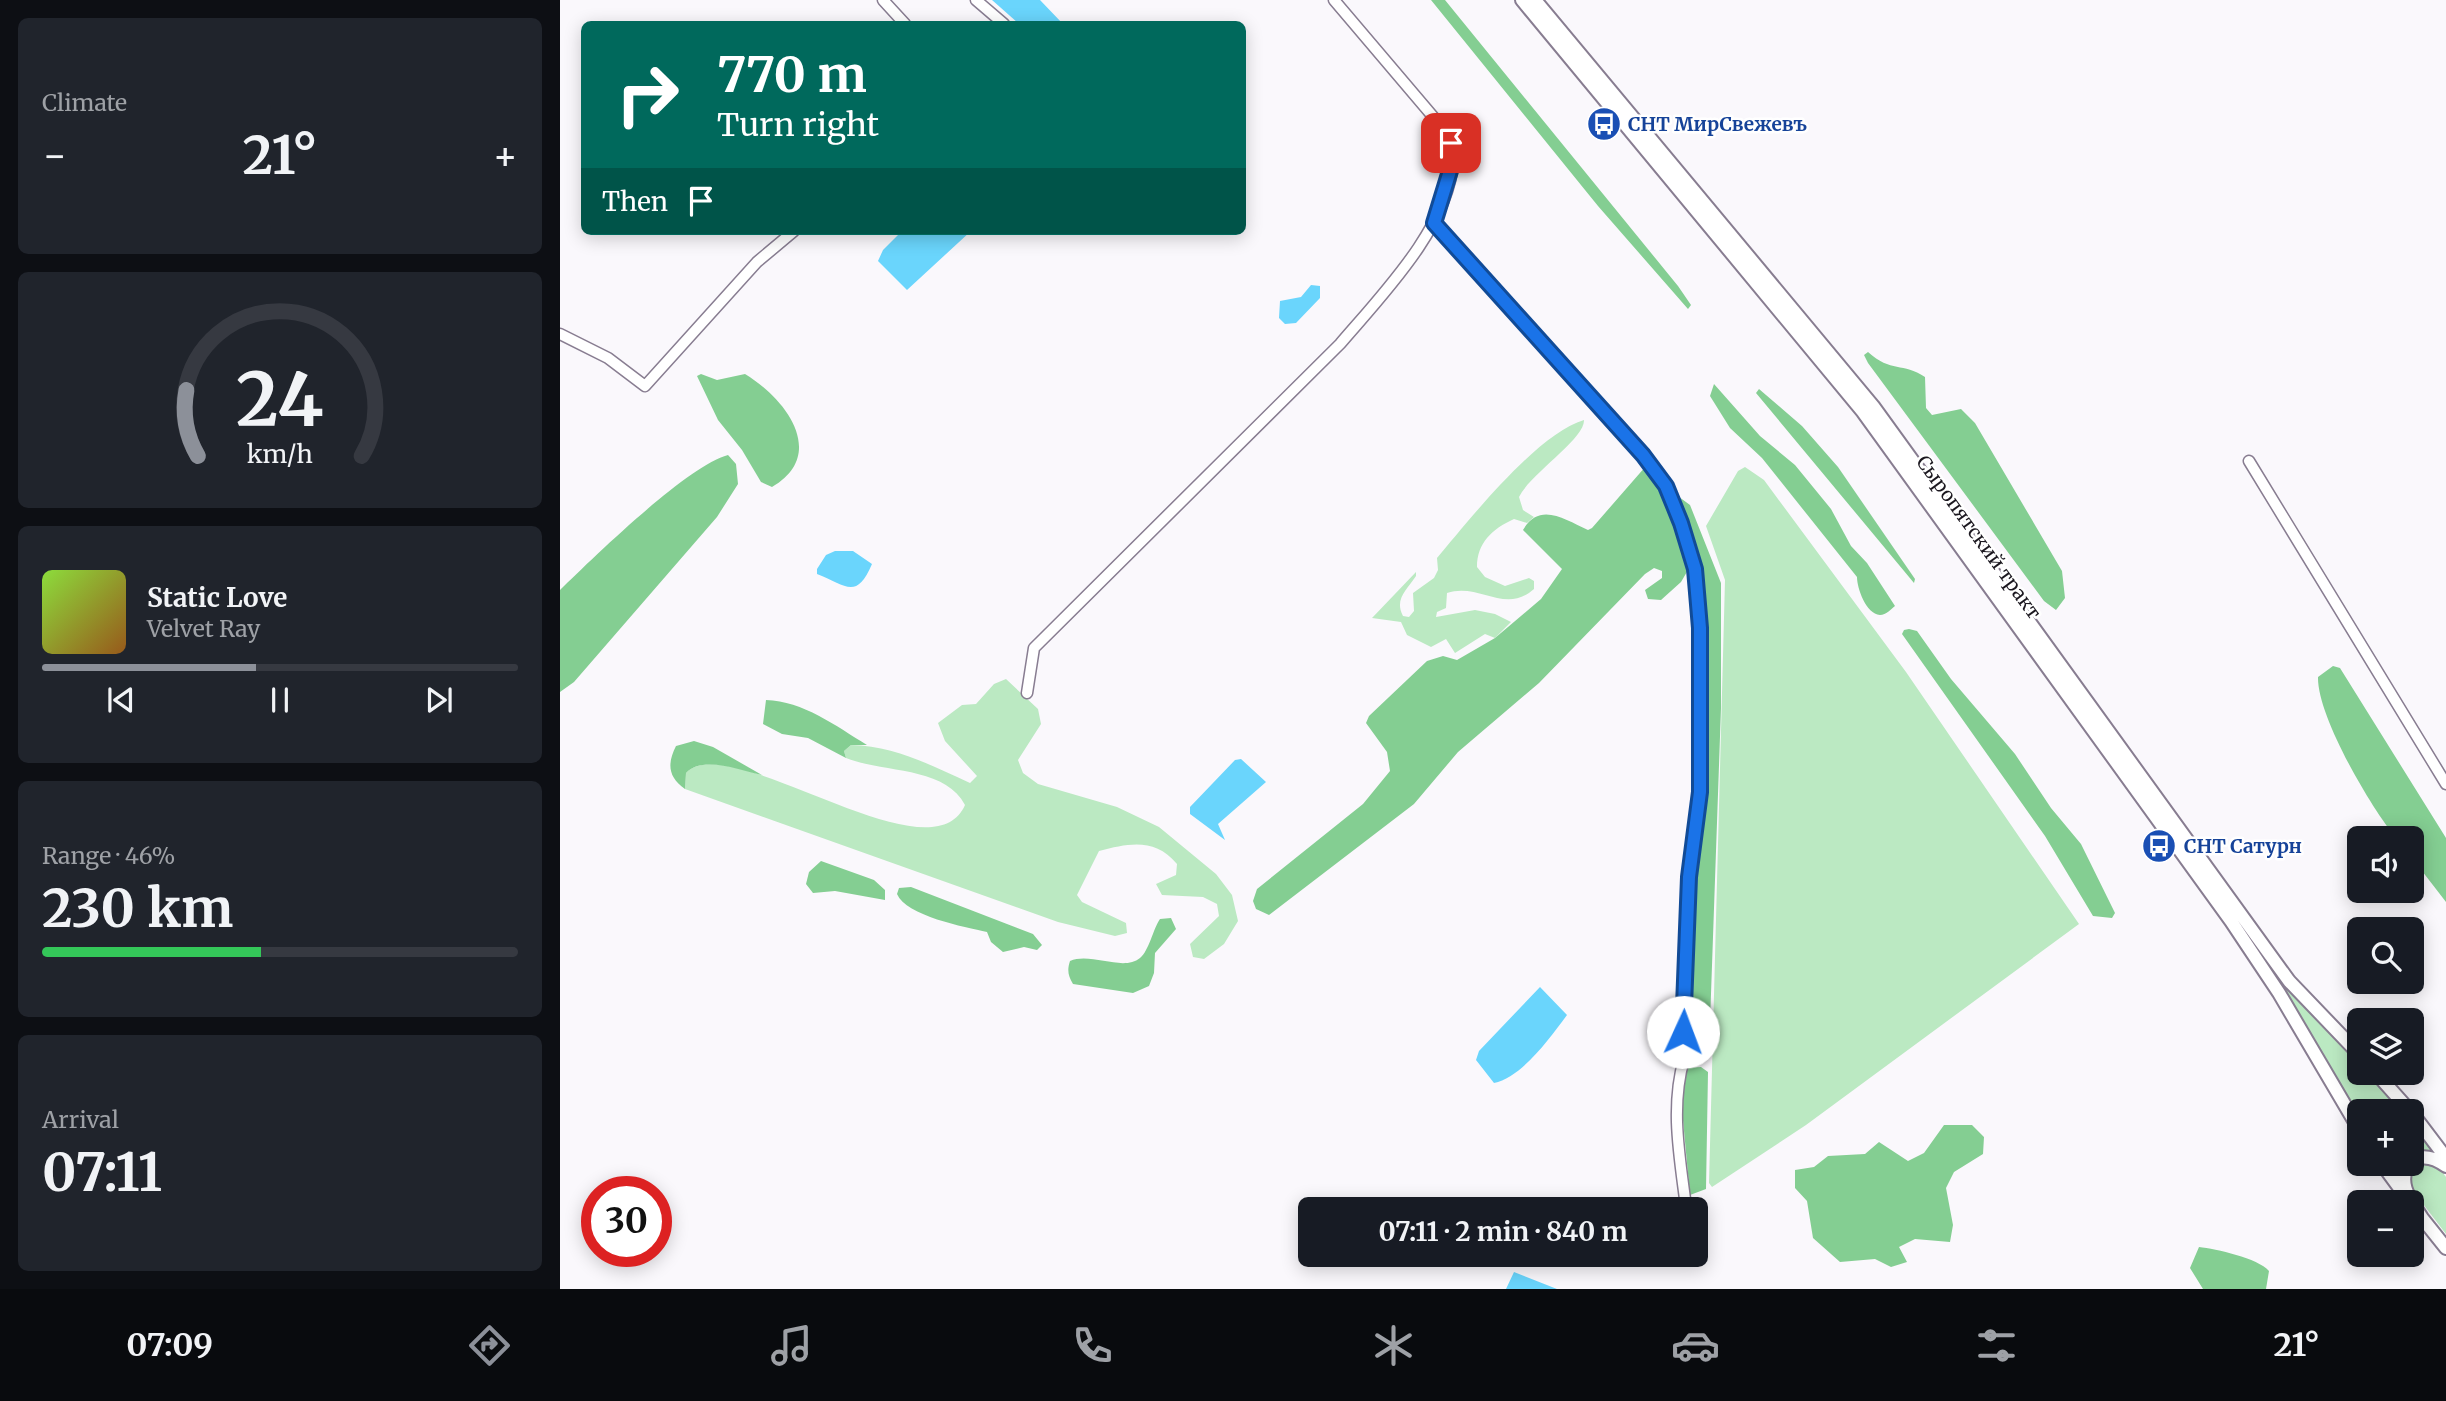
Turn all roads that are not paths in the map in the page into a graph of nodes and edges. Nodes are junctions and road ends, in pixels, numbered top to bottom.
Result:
1 (883, 0) edge
2 (976, 0) edge
3 (1334, 0) edge
4 (1521, 0) edge
5 (1535, 0) edge
6 (902, 21) edge
7 (1000, 21) edge
8 (1434, 223) junction
9 (789, 235) edge
10 (560, 334) edge
11 (2249, 461) dead end
12 (1027, 693) dead end
13 (2446, 785) edge
14 (2347, 1042) edge
15 (2387, 1085) edge
16 (2399, 1099) edge
17 (2347, 1109) edge
18 (2424, 1129) edge
19 (2424, 1158) edge
20 (2446, 1158) edge
21 (2446, 1166) edge
22 (1685, 1197) edge
23 (2424, 1220) edge
24 (2446, 1248) edge

1 - 6 street
2 - 7 street
3 - 8 street
4 - 17 main road, Сыропятский тракт
5 - 14 main road, Сыропятский тракт
8 - 12 street
8 - 22 street
9 - 10 street
11 - 13 street
15 - 16 main road
18 - 20 main road
19 - 21 main road
23 - 24 main road

